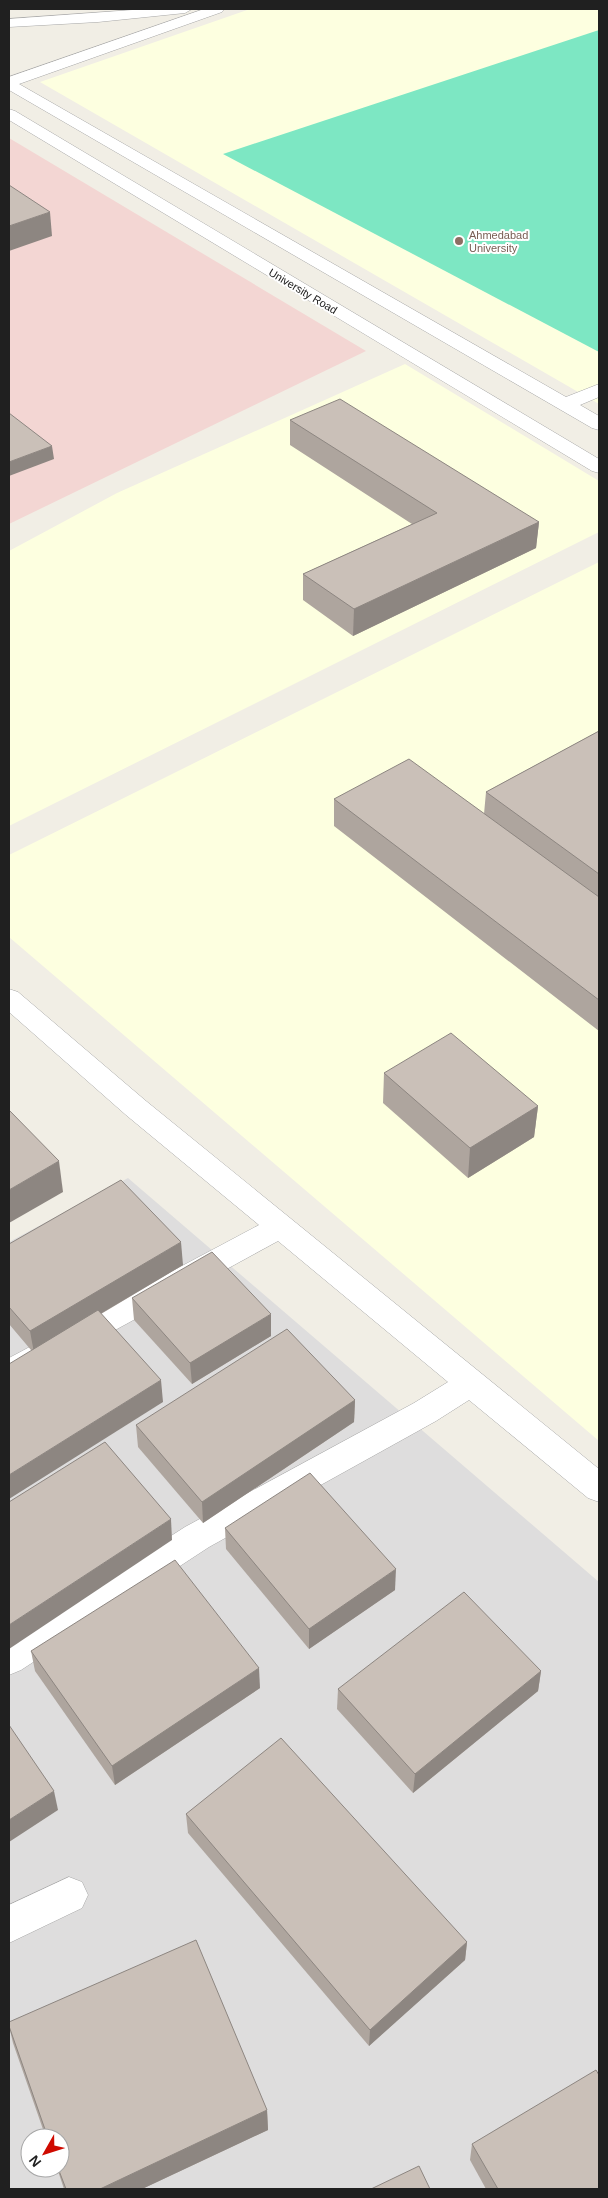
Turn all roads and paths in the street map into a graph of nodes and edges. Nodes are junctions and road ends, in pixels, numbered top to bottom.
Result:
1 (186, 9) edge
2 (217, 9) edge
3 (9, 23) edge
4 (9, 83) edge
5 (9, 114) edge
6 (599, 390) edge
7 (564, 404) junction
8 (599, 424) edge
9 (599, 467) edge
10 (9, 998) edge
11 (282, 1226) junction
12 (9, 1372) edge
13 (472, 1382) junction
14 (599, 1488) edge
15 (9, 1659) edge
16 (69, 1895) dead end
17 (9, 1924) edge

1 - 3 street
2 - 4 street
4 - 7 street
5 - 9 street, University Road
6 - 7 street
7 - 8 street
10 - 11 street
11 - 12 street
11 - 13 street
13 - 14 street
13 - 15 street
16 - 17 street

